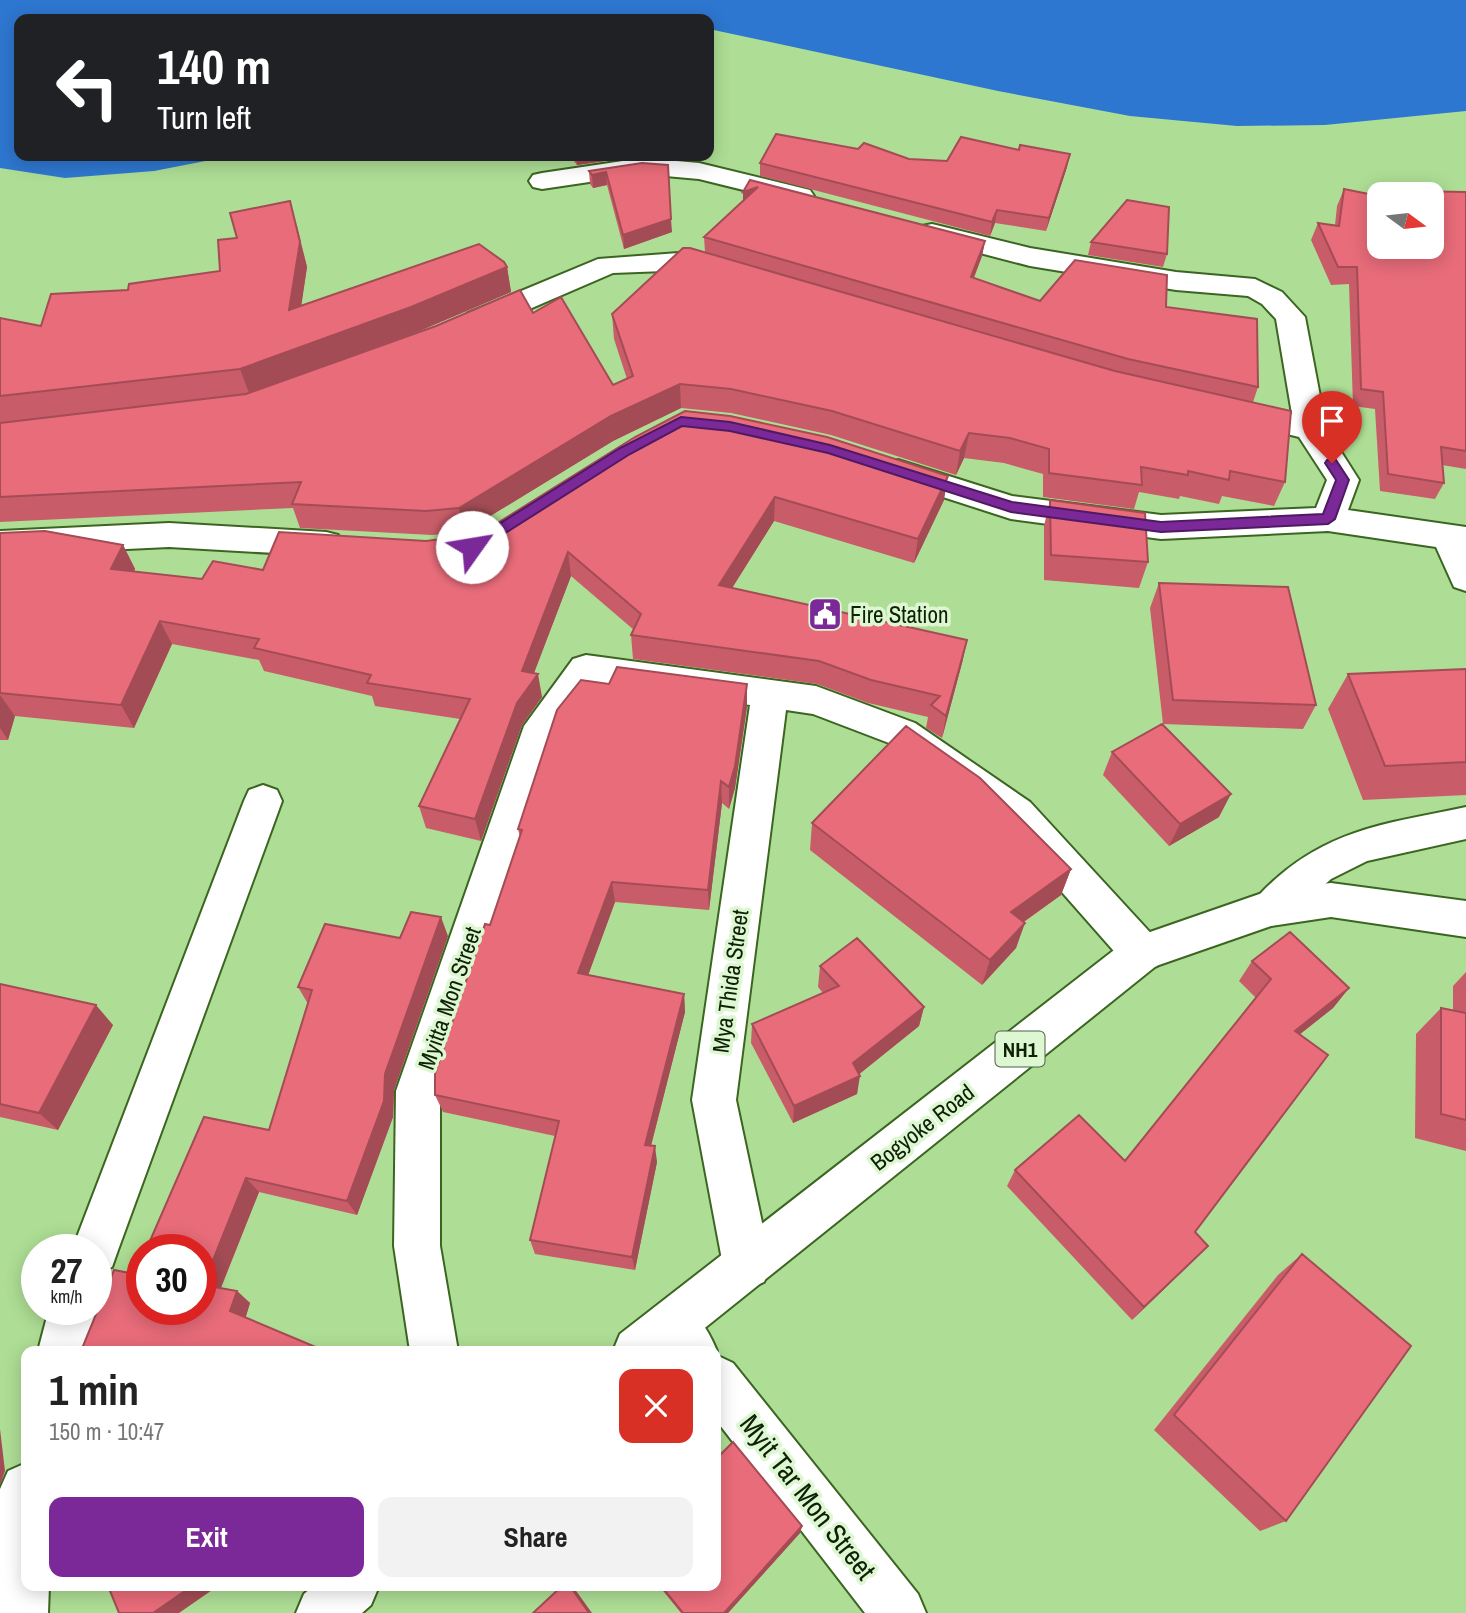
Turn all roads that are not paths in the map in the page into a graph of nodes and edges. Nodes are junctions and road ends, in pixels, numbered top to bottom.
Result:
1 (542, 181) dead end
2 (823, 202) edge
3 (910, 226) edge
4 (746, 276) edge
5 (454, 330) edge
6 (1212, 407) edge
7 (1310, 429) junction
8 (869, 462) edge
9 (1328, 519) junction
10 (1458, 539) edge
11 (0, 543) edge
12 (363, 546) edge
13 (1466, 578) edge
14 (770, 694) junction
15 (263, 802) dead end
16 (1466, 823) edge
17 (1271, 908) junction
18 (1466, 919) edge
19 (1142, 953) junction
20 (101, 1234) edge
21 (747, 1265) junction
22 (69, 1325) edge
23 (667, 1342) edge
24 (63, 1346) edge
25 (433, 1346) edge
26 (721, 1386) edge
27 (22, 1591) edge
28 (347, 1591) edge
29 (21, 1613) edge
30 (323, 1613) edge
31 (899, 1613) edge

1 - 2 main road
3 - 7 main road
4 - 5 main road
6 - 7 main road
7 - 9 main road
8 - 9 main road
9 - 10 main road
10 - 13 main road
11 - 12 main road
14 - 19 main road
14 - 21 main road, Mya Thida Street
14 - 25 main road, Myitta Mon Street
15 - 20 main road
16 - 17 main road
17 - 18 main road, Bogyoke Road / NH1
17 - 19 main road, Bogyoke Road / NH1
19 - 21 main road, Bogyoke Road / NH1
21 - 23 main road, Bogyoke Road / NH1
22 - 24 main road
26 - 31 main road, Myit Tar Mon Street
27 - 29 main road
28 - 30 main road

